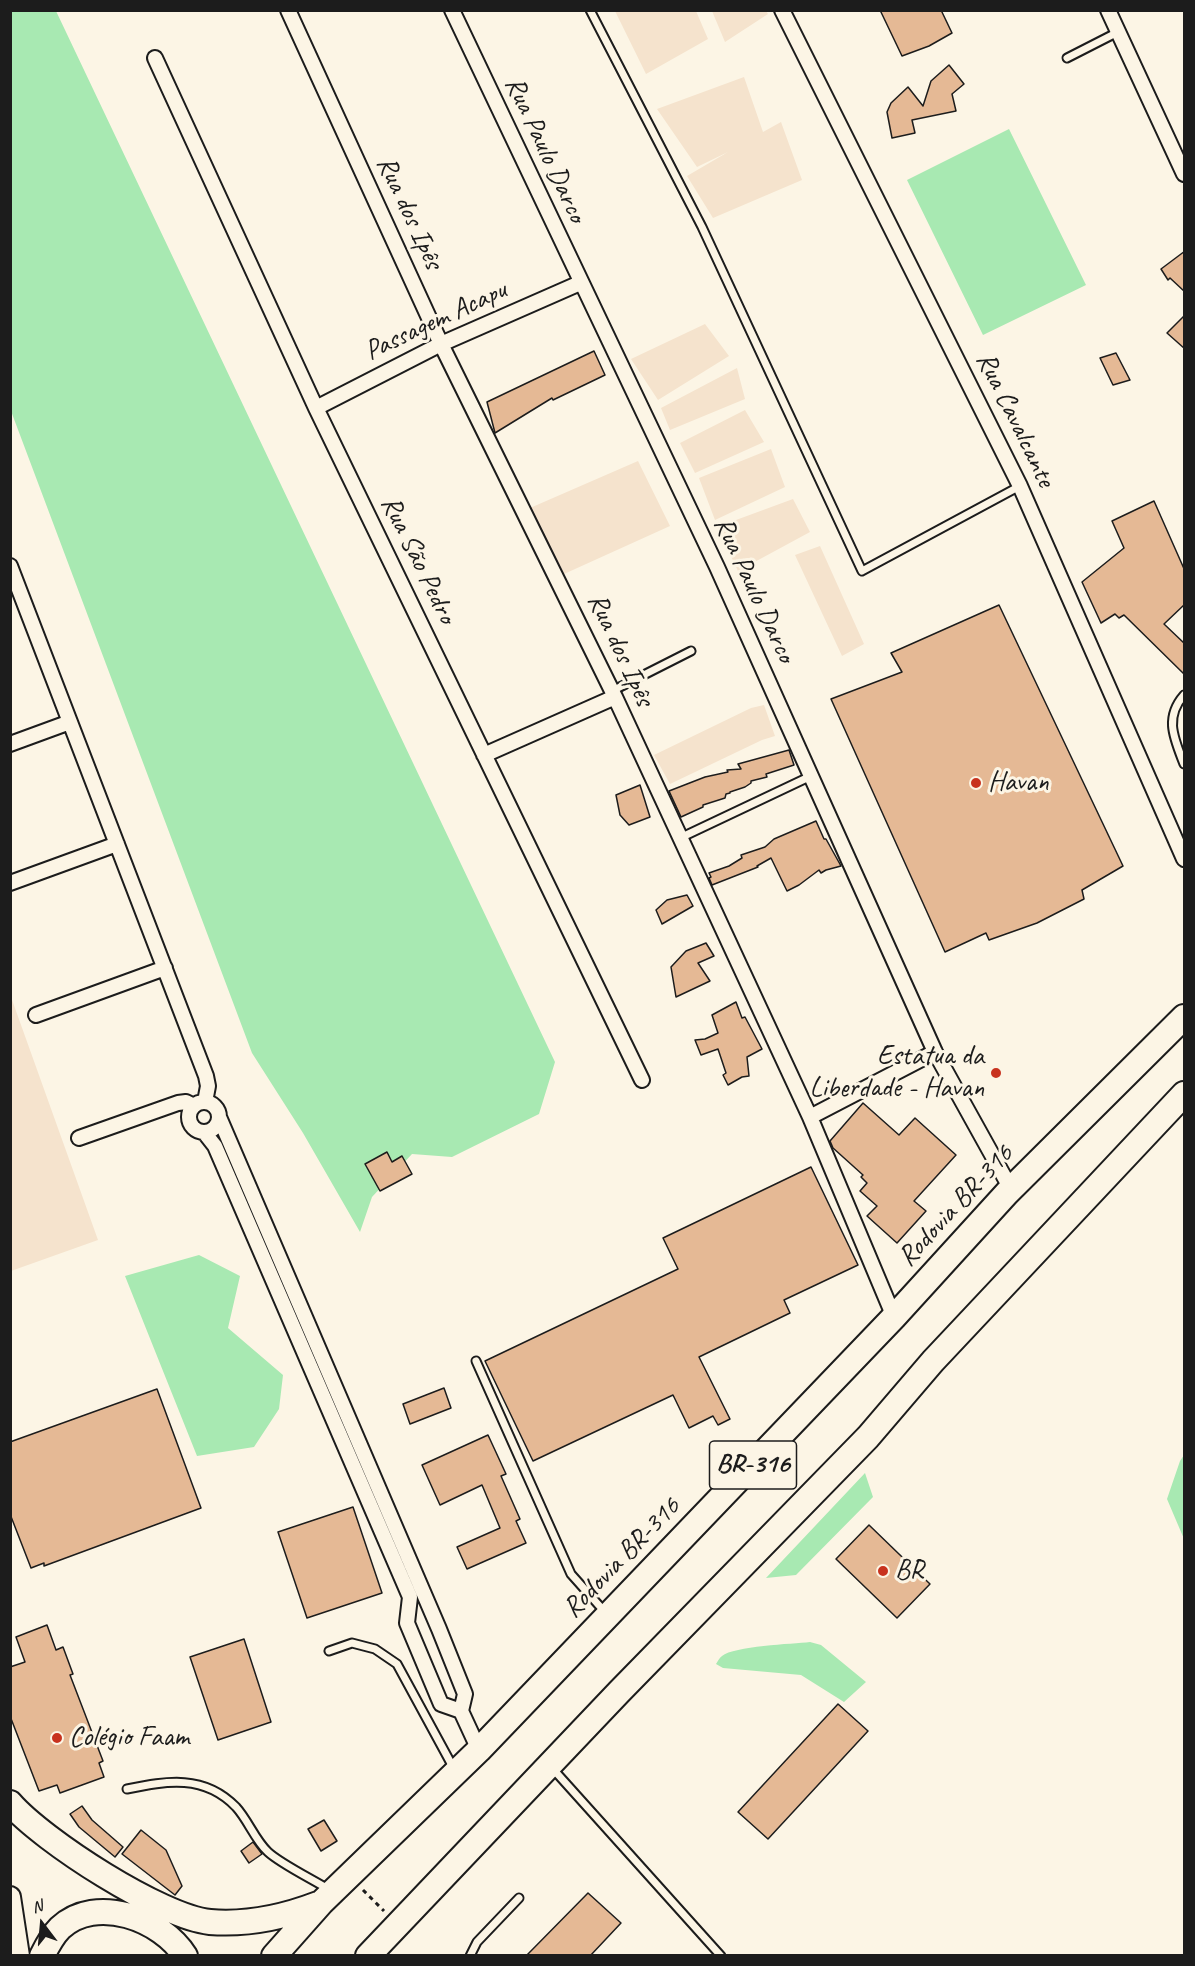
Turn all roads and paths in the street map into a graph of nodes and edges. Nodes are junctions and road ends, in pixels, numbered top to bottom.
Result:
1 (288, 10) edge
2 (452, 10) edge
3 (590, 10) edge
4 (782, 10) edge
5 (1108, 10) edge
6 (1118, 32) junction
7 (155, 58) dead end
8 (1067, 58) dead end
9 (1185, 174) edge
10 (580, 283) junction
11 (441, 344) junction
12 (316, 408) junction
13 (1020, 486) junction
14 (10, 566) edge
15 (17, 601) edge
16 (691, 651) dead end
17 (613, 694) junction
18 (1185, 695) edge
19 (70, 722) junction
20 (10, 744) edge
21 (484, 755) junction
22 (1185, 764) edge
23 (811, 776) junction
24 (680, 838) junction
25 (117, 844) junction
26 (1185, 859) edge
27 (10, 882) edge
28 (165, 968) junction
29 (36, 1015) dead end
30 (1185, 1017) edge
31 (935, 1052) junction
32 (642, 1080) dead end
33 (1185, 1094) edge
34 (199, 1104) junction
35 (219, 1117) junction
36 (810, 1117) junction
37 (204, 1132) junction
38 (79, 1138) dead end
39 (1011, 1189) junction
40 (894, 1317) junction
41 (476, 1360) dead end
42 (416, 1594) junction
43 (608, 1616) junction
44 (329, 1651) dead end
45 (453, 1664) junction
46 (428, 1674) junction
47 (460, 1711) junction
48 (479, 1750) junction
49 (549, 1765) junction
50 (456, 1772) junction
51 (127, 1789) dead end
52 (10, 1803) edge
53 (334, 1890) junction
54 (10, 1898) edge
55 (519, 1898) dead end
56 (398, 1925) junction
57 (19, 1956) edge
58 (42, 1956) edge
59 (185, 1956) edge
60 (274, 1956) edge
61 (368, 1956) edge
62 (470, 1956) edge
63 (721, 1956) edge

1 - 11 street, Rua dos Ipês
2 - 10 street, Rua Paulo Darco
3 - 13 lane
4 - 13 street, Rua Cavalcante
5 - 6 street
6 - 8 lane
6 - 9 street
7 - 12 street, Rua São Pedro
10 - 11 street, Passagem Acapu
10 - 23 street, Rua Paulo Darco
11 - 12 street, Passagem Acapu
11 - 17 street, Rua dos Ipês
12 - 21 street, Rua São Pedro
13 - 26 street, Rua Cavalcante
14 - 15 street
15 - 19 street
16 - 17 lane
17 - 21 street
17 - 24 street, Rua dos Ipês
18 - 22 lane
19 - 20 street
19 - 25 street
21 - 32 street, Rua São Pedro
23 - 24 lane
23 - 31 street, Rua Paulo Darco
24 - 36 street, Rua dos Ipês
25 - 27 street
25 - 28 street
28 - 29 street
28 - 34 street
30 - 39 highway, Rodovia BR-316 / BR-316
31 - 36 street
31 - 39 street, Rua Paulo Darco
33 - 49 highway, BR-316
34 - 35 street
34 - 37 street
34 - 38 street
35 - 37 street
35 - 42 street
36 - 40 street, Rua dos Ipês
37 - 42 street
39 - 40 highway, Rodovia BR-316 / BR-316
40 - 43 highway, Rodovia BR-316 / BR-316
41 - 43 lane
42 - 45 street
42 - 46 street
43 - 48 highway, Rodovia BR-316 / BR-316
44 - 50 lane
45 - 46 street
45 - 47 street
46 - 47 street
47 - 48 street
48 - 50 highway, Rodovia BR-316 / BR-316
49 - 56 highway, BR-316
49 - 63 lane
50 - 53 highway, Rodovia BR-316 / BR-316
51 - 53 lane
52 - 53 highway
53 - 56 path
53 - 60 highway, Rodovia BR-316 / BR-316
54 - 57 main road
55 - 62 lane
56 - 61 highway, BR-316
58 - 59 highway

